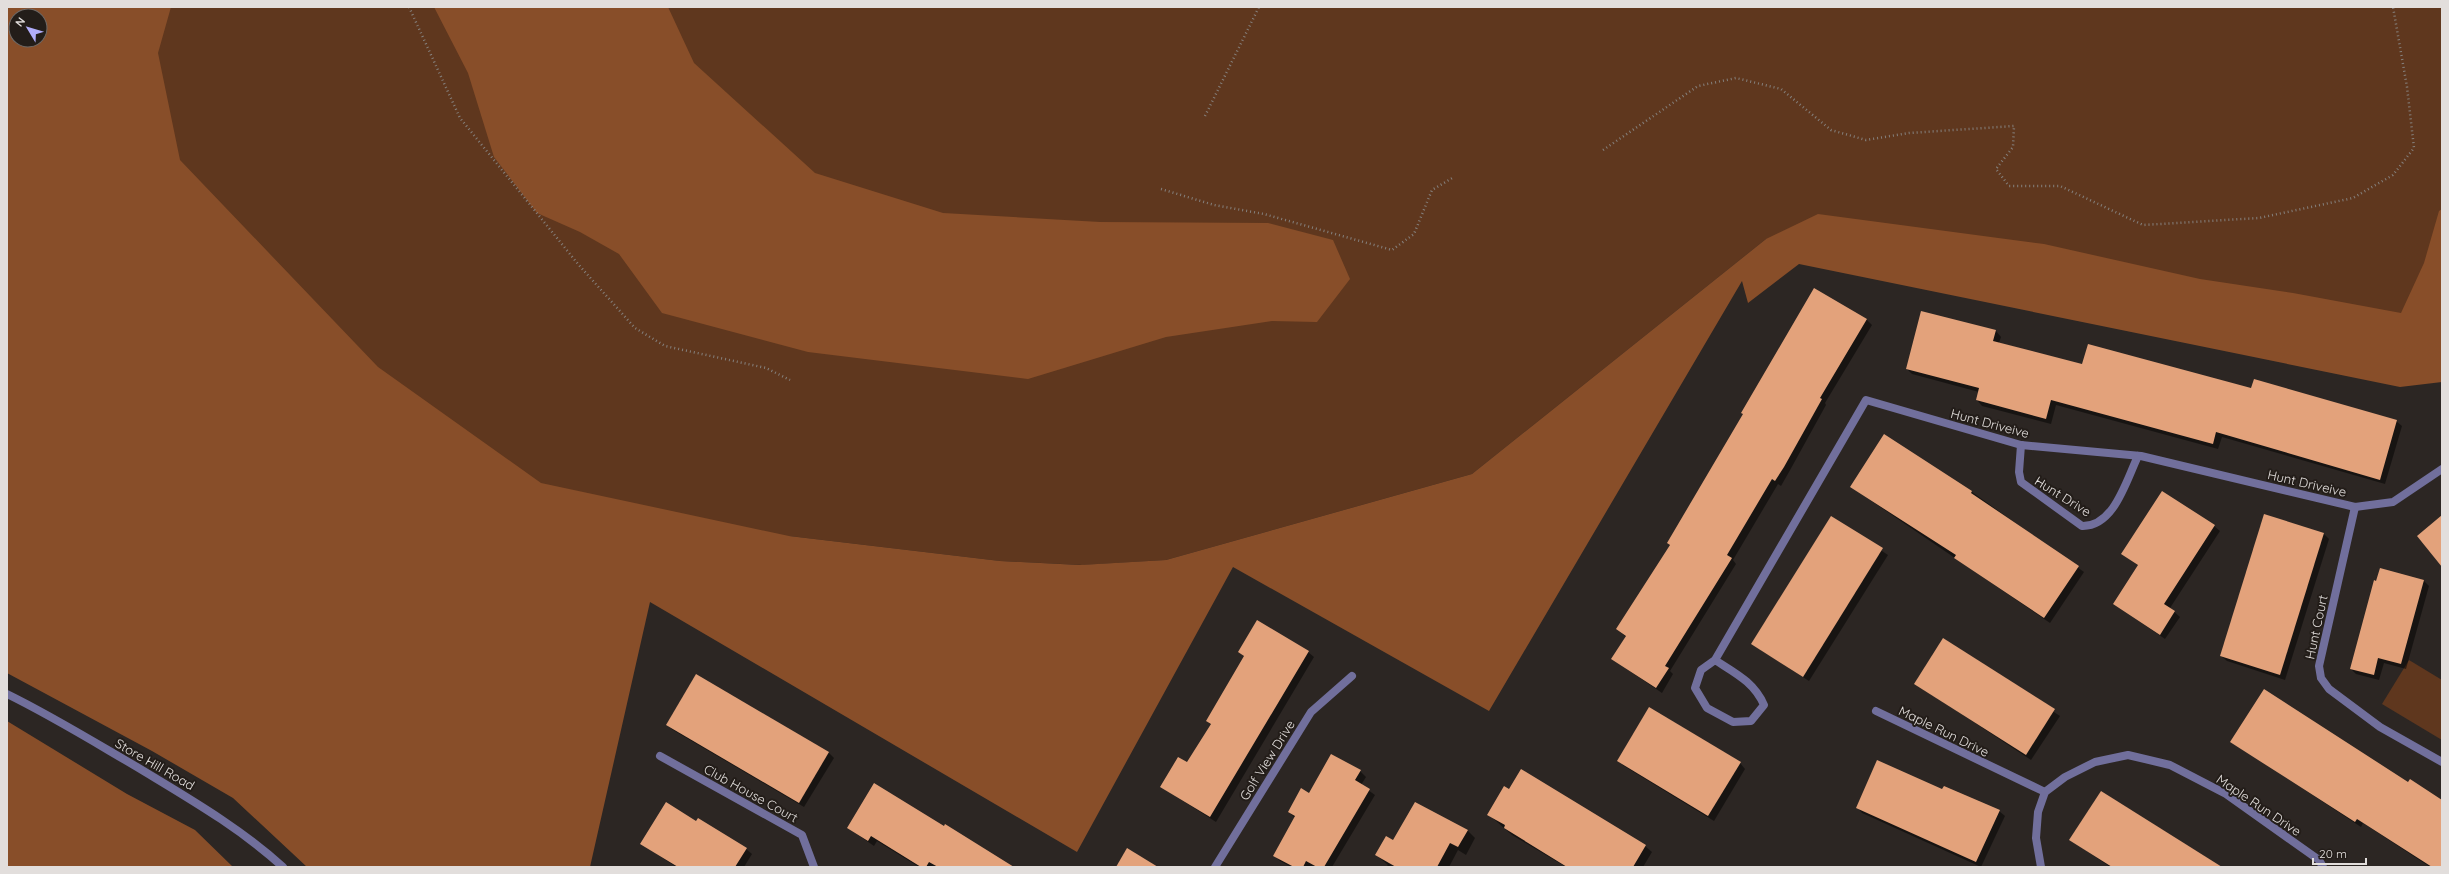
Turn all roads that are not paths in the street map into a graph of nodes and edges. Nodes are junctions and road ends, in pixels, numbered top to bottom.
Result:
1 (2021, 445) junction
2 (2138, 456) junction
3 (2442, 469) edge
4 (2355, 507) junction
5 (1715, 660) junction
6 (1352, 676) dead end
7 (7, 694) edge
8 (1876, 711) dead end
9 (660, 756) dead end
10 (2442, 762) edge
11 (2045, 792) junction
12 (2043, 866) edge
13 (283, 867) edge
14 (814, 867) edge
15 (1215, 867) edge
16 (2323, 867) edge

1 - 2 street, Hunt Driveive
1 - 2 street, Hunt Drive
1 - 5 street, Hunt Driveive
2 - 4 street, Hunt Driveive
3 - 4 street, Hunt Driveive
4 - 10 street, Hunt Court
5 - 5 street, Hunt Driveive
6 - 15 street, Golf View Drive
7 - 13 street, Store Hill Road
8 - 11 street, Maple Run Drive
9 - 14 street, Club House Court
11 - 12 street
11 - 16 street, Maple Run Drive

